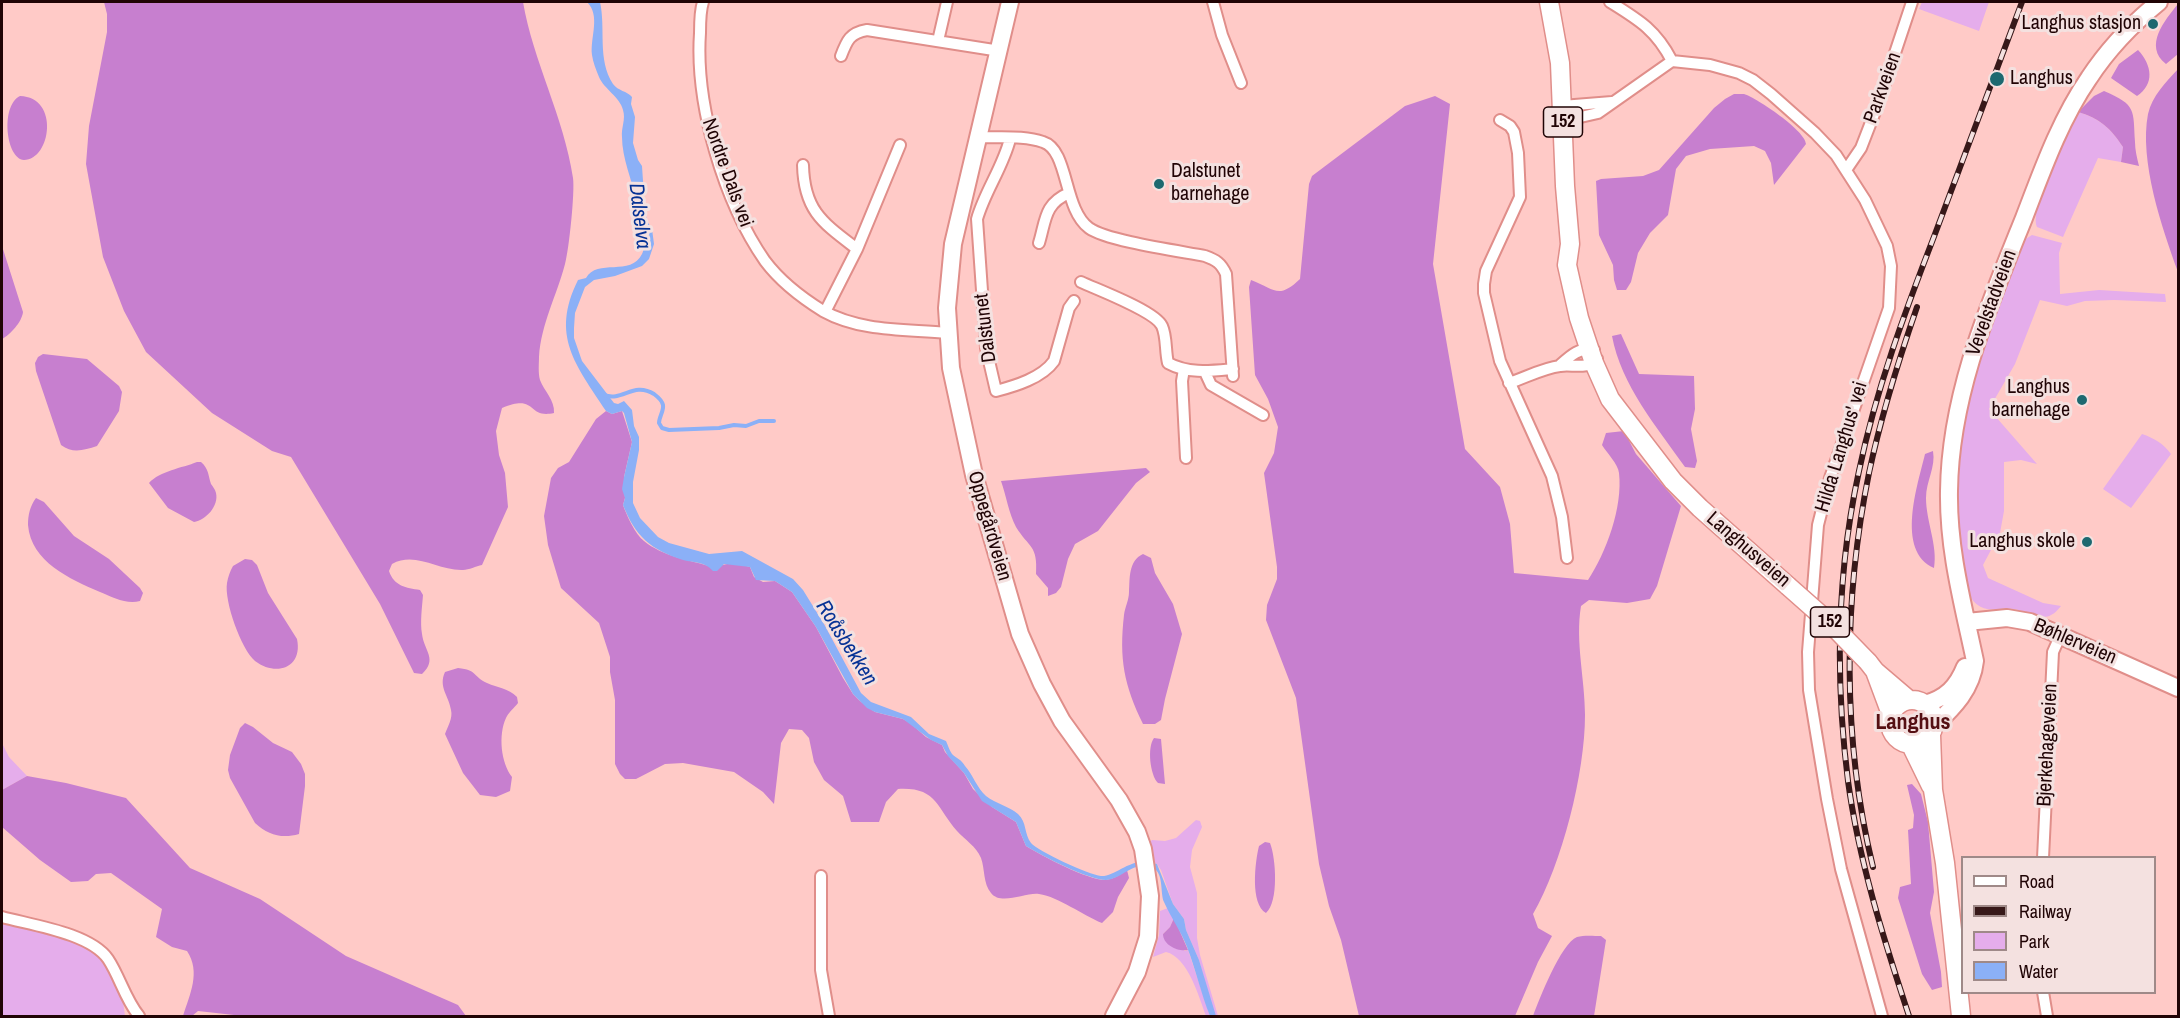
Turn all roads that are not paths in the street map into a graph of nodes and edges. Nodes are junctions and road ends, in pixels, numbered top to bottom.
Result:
1 (947, 2) edge
2 (1010, 2) edge
3 (1213, 2) edge
4 (1549, 2) edge
5 (1610, 2) edge
6 (1912, 2) edge
7 (2158, 2) edge
8 (699, 3) edge
9 (938, 41) junction
10 (1000, 51) junction
11 (841, 56) dead end
12 (1672, 61) junction
13 (1241, 83) dead end
14 (1562, 113) junction
15 (1500, 120) dead end
16 (979, 137) junction
17 (1010, 139) junction
18 (900, 145) dead end
19 (803, 165) dead end
20 (1846, 170) junction
21 (1069, 193) junction
22 (1040, 243) dead end
23 (857, 249) junction
24 (1081, 282) dead end
25 (1074, 300) dead end
26 (825, 312) junction
27 (947, 333) junction
28 (1594, 354) junction
29 (1184, 369) junction
30 (1205, 372) junction
31 (1509, 383) junction
32 (1263, 415) dead end
33 (1186, 458) dead end
34 (1567, 558) dead end
35 (1967, 622) junction
36 (2061, 634) junction
37 (1972, 644) junction
38 (1875, 671) junction
39 (2178, 688) edge
40 (1917, 702) junction
41 (1891, 714) junction
42 (1933, 731) junction
43 (1911, 745) junction
44 (1933, 790) junction
45 (2043, 856) edge
46 (821, 876) dead end
47 (2, 917) edge
48 (2043, 994) edge
49 (139, 1017) edge
50 (829, 1017) edge
51 (1114, 1017) edge
52 (1882, 1017) edge
53 (1961, 1017) edge
54 (2048, 1017) edge

1 - 9 street
2 - 10 main road, Oppegårdveien
3 - 13 street
4 - 14 main road, Langhusveien / 152
5 - 12 street
6 - 20 street, Parkveien
7 - 35 main road, Vevelstadveien
8 - 26 street, Nordre Dals vei
9 - 10 street
9 - 11 street
10 - 16 main road, Oppegårdveien
12 - 14 street
12 - 20 street, Hilda Langhus' vei
14 - 28 main road, Langhusveien / 152
15 - 31 street
16 - 17 street
16 - 27 main road, Oppegårdveien
17 - 21 street
17 - 25 street, Dalstunet
18 - 23 street
19 - 23 street
20 - 52 street, Hilda Langhus' vei
21 - 22 street
21 - 30 street
23 - 26 street
24 - 29 street
26 - 27 street, Nordre Dals vei
27 - 51 main road, Oppegårdveien
28 - 31 street
28 - 38 main road, Langhusveien / 152, bridge
29 - 30 street
29 - 33 street
30 - 32 street
31 - 34 street
35 - 36 main road, Bøhlerveien
35 - 37 main road, Vevelstadveien
36 - 39 main road, Bøhlerveien
36 - 45 street, Bjerkehageveien
37 - 40 main road
37 - 42 main road, Vevelstadveien
38 - 40 main road, Langhusveien / 152
38 - 41 main road, Langhusveien / 152
40 - 41 main road
40 - 42 main road, Langhusveien / 152
41 - 43 main road, Langhusveien / 152
42 - 43 main road
42 - 44 main road, Langhusveien / 152
43 - 44 main road, Langhusveien / 152
44 - 53 main road, Langhusveien / 152
46 - 50 street
47 - 49 street
48 - 54 street

